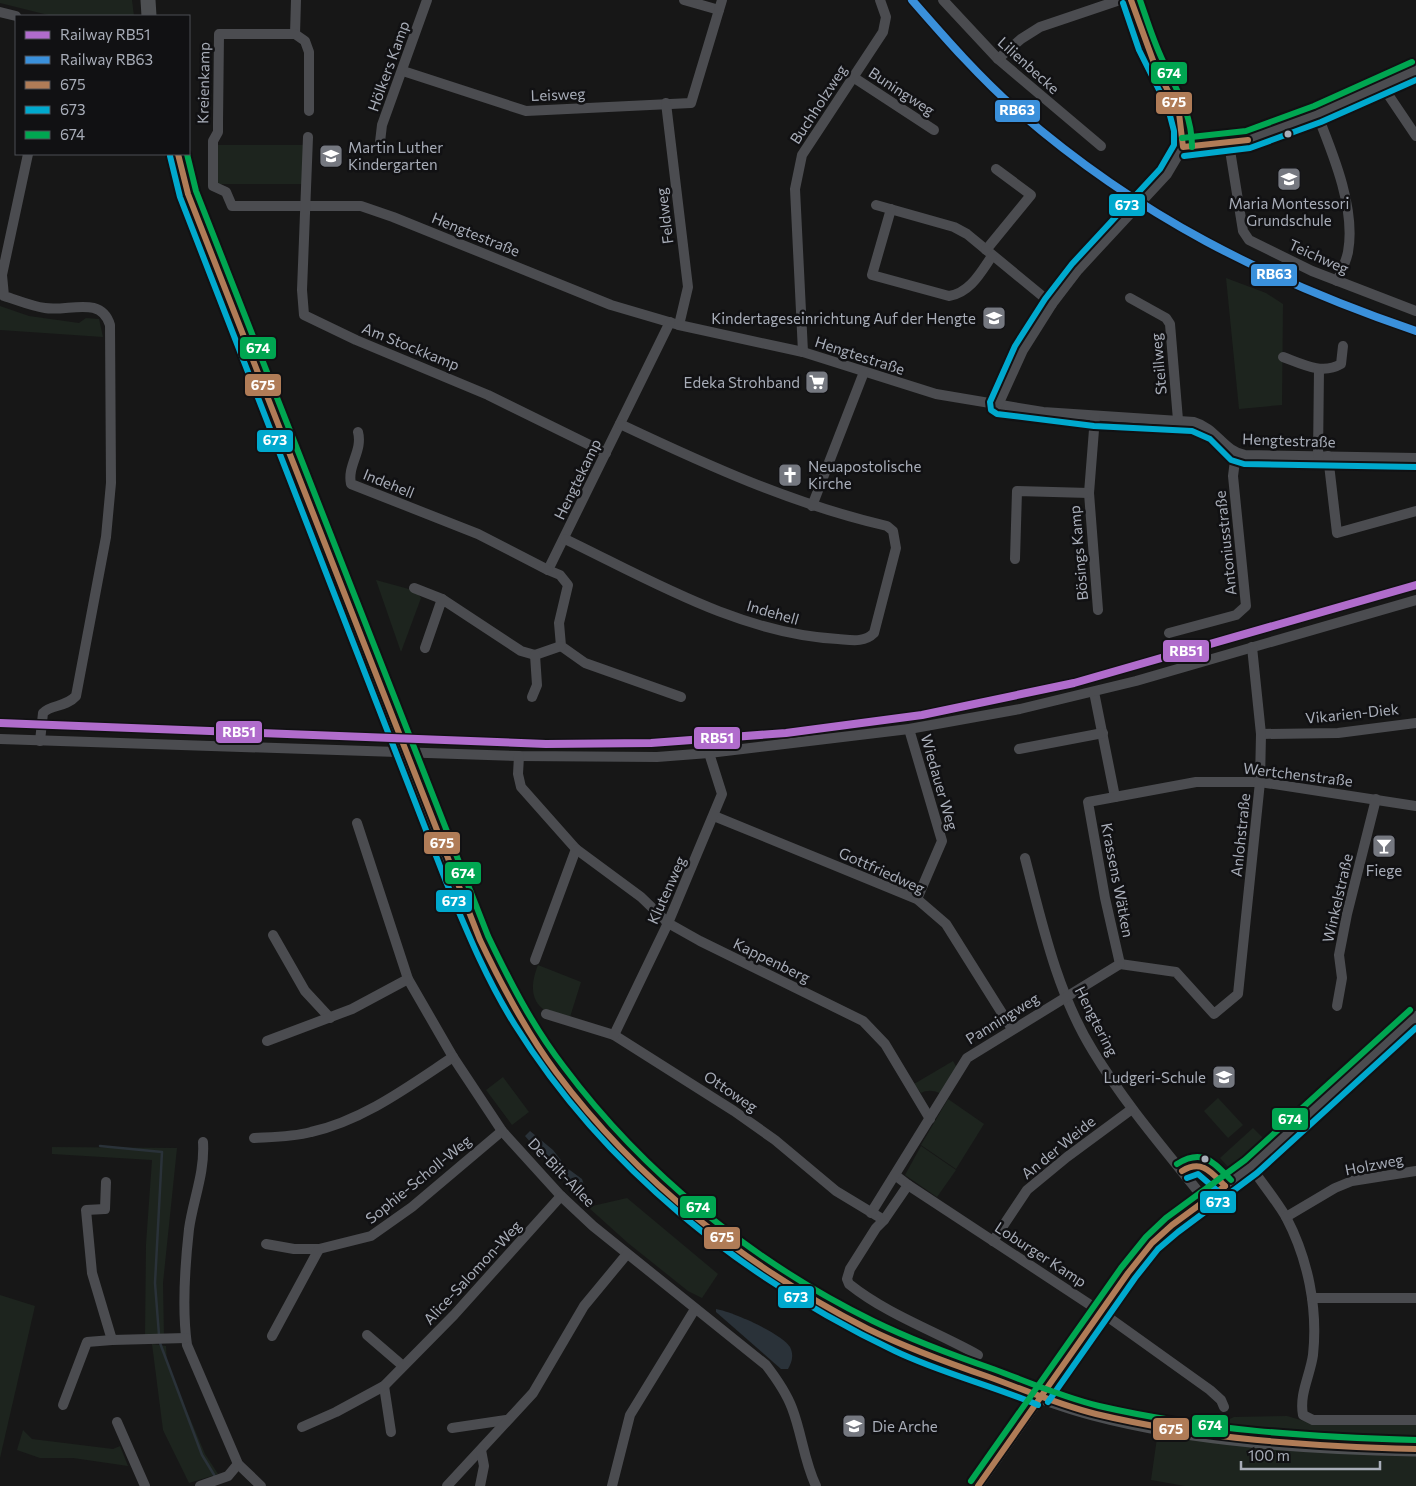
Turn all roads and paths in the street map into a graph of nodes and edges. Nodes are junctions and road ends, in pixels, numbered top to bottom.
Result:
1 (148, 0) edge
2 (296, 0) edge
3 (427, 0) edge
4 (684, 0) edge
5 (880, 0) edge
6 (943, 0) edge
7 (1120, 0) edge
8 (1131, 0) edge
9 (720, 5) edge
10 (0, 12) edge
11 (149, 15) edge
12 (15, 16) edge
13 (295, 34) junction
14 (998, 59) junction
15 (1416, 70) edge
16 (403, 71) junction
17 (853, 78) junction
18 (1383, 86) junction
19 (666, 104) junction
20 (309, 111) dead end
21 (1317, 114) junction
22 (934, 130) dead end
23 (1416, 136) edge
24 (308, 137) dead end
25 (380, 142) dead end
26 (1228, 144) junction
27 (1101, 146) dead end
28 (1183, 147) junction
29 (28, 155) edge
30 (178, 155) edge
31 (996, 169) dead end
32 (876, 205) dead end
33 (306, 206) junction
34 (890, 209) junction
35 (989, 253) junction
36 (1337, 281) junction
37 (1130, 298) dead end
38 (1052, 304) junction
39 (1416, 311) edge
40 (675, 323) junction
41 (1343, 346) dead end
42 (803, 352) junction
43 (1283, 357) dead end
44 (1318, 369) junction
45 (864, 372) junction
46 (998, 405) junction
47 (1095, 417) junction
48 (1178, 420) junction
49 (620, 424) junction
50 (358, 432) dead end
51 (606, 453) junction
52 (1236, 453) junction
53 (1323, 456) junction
54 (1416, 458) edge
55 (1089, 493) junction
56 (812, 506) junction
57 (1416, 511) edge
58 (564, 539) junction
59 (1015, 559) dead end
60 (548, 570) junction
61 (414, 588) dead end
62 (442, 598) junction
63 (1416, 600) edge
64 (1098, 610) dead end
65 (1169, 633) dead end
66 (561, 646) junction
67 (1252, 647) junction
68 (425, 648) dead end
69 (535, 656) junction
70 (1094, 692) junction
71 (532, 697) dead end
72 (681, 697) dead end
73 (1416, 723) edge
74 (909, 729) junction
75 (1103, 733) junction
76 (1261, 734) junction
77 (0, 739) edge
78 (40, 741) junction
79 (1019, 749) dead end
80 (709, 753) junction
81 (519, 756) junction
82 (1260, 782) junction
83 (1115, 797) junction
84 (1376, 799) junction
85 (1088, 802) joint
86 (1416, 806) edge
87 (714, 816) junction
88 (357, 822) dead end
89 (576, 849) junction
90 (1025, 858) dead end
91 (917, 899) junction
92 (668, 923) junction
93 (273, 934) dead end
94 (535, 960) dead end
95 (1120, 964) junction
96 (408, 979) junction
97 (1066, 997) junction
98 (1337, 1006) dead end
99 (546, 1014) dead end
100 (1416, 1016) edge
101 (330, 1018) junction
102 (1012, 1029) junction
103 (614, 1035) junction
104 (267, 1041) dead end
105 (453, 1057) junction
106 (1132, 1109) junction
107 (930, 1119) junction
108 (502, 1131) junction
109 (254, 1138) dead end
110 (204, 1142) dead end
111 (1251, 1167) junction
112 (1416, 1172) edge
113 (895, 1175) junction
114 (106, 1182) dead end
115 (908, 1185) junction
116 (561, 1196) junction
117 (1205, 1200) junction
118 (872, 1213) junction
119 (1286, 1217) junction
120 (884, 1220) junction
121 (993, 1241) junction
122 (266, 1244) dead end
123 (319, 1249) junction
124 (627, 1254) junction
125 (1312, 1298) junction
126 (1416, 1298) edge
127 (695, 1309) junction
128 (1101, 1312) junction
129 (367, 1335) dead end
130 (272, 1336) dead end
131 (186, 1338) junction
132 (112, 1340) junction
133 (978, 1355) dead end
134 (403, 1366) junction
135 (384, 1386) junction
136 (1040, 1397) junction
137 (63, 1405) dead end
138 (1224, 1407) dead end
139 (506, 1420) junction
140 (1416, 1420) edge
141 (118, 1422) dead end
142 (302, 1427) dead end
143 (452, 1428) dead end
144 (391, 1432) dead end
145 (1416, 1449) edge
146 (481, 1450) junction
147 (238, 1464) junction
148 (204, 1485) edge
149 (145, 1486) edge
150 (261, 1486) edge
151 (447, 1486) edge
152 (480, 1486) edge
153 (612, 1486) edge
154 (816, 1486) edge
155 (978, 1486) edge

1 - 11 main road
2 - 13 street
3 - 16 street, Hölkers Kamp
4 - 9 street
5 - 17 street, Buchholzweg
6 - 14 street, Lilienbecke
7 - 14 street
8 - 28 street
9 - 19 street, Leisweg
10 - 12 street
13 - 20 street
13 - 33 street, Kreienkamp
14 - 27 street, Lilienbecke
15 - 18 street
16 - 19 street, Leisweg
16 - 25 street, Hölkers Kamp
17 - 22 street, Buningweg
17 - 42 street, Buchholzweg
18 - 21 street
18 - 23 street
19 - 40 street, Feldweg
21 - 26 street
21 - 36 street
24 - 33 street
26 - 28 street
26 - 36 street, Teichweg
28 - 38 street
29 - 78 street
30 - 136 main road, bridge
31 - 35 street
32 - 34 street
33 - 40 street, Hengtestraße
33 - 51 street, Am Stockkamp
34 - 35 street
34 - 35 street
35 - 38 street
36 - 39 street, Teichweg
37 - 48 street, Steillweg
38 - 46 street
40 - 42 street, Hengtestraße
40 - 49 street, Hengtekamp
41 - 44 street
42 - 45 street, Hengtestraße
43 - 44 street
44 - 53 street
45 - 46 street, Hengtestraße
45 - 56 street
46 - 47 street, Hengtestraße
47 - 48 street, Hengtestraße
47 - 55 street, Bösings Kamp
48 - 52 street, Hengtestraße
49 - 51 street, Hengtekamp
49 - 56 street
50 - 60 street, Indehell
51 - 58 street, Hengtekamp
52 - 53 street, Hengtestraße
52 - 65 street, Antoniusstraße
53 - 54 street, Hengtestraße
53 - 57 street
55 - 59 street, Bösings Kamp
55 - 64 street, Bösings Kamp
56 - 58 street, Indehell
58 - 60 street, Hengtekamp
60 - 66 street
61 - 62 street
62 - 68 street
62 - 69 street
63 - 67 street, Wiedauer Weg
66 - 69 street
66 - 72 street
67 - 70 street, Wiedauer Weg
67 - 76 street, Anlohstraße
69 - 71 street
70 - 74 street, Wiedauer Weg
70 - 75 street
73 - 76 street, Vikarien-Diek
74 - 80 street, Wiedauer Weg
74 - 91 street, Wiedauer Weg
75 - 79 street
75 - 83 street
76 - 82 street, Anlohstraße
77 - 78 street, Wiedauer Weg
78 - 81 street, Wiedauer Weg
80 - 81 street, Wiedauer Weg
80 - 87 street, Klutenweg
81 - 89 street, Kappenberg
82 - 83 street, Wertchenstraße
82 - 84 street, Wertchenstraße
82 - 95 street, Anlohstraße
83 - 85 street, Wertchenstraße
84 - 86 street, Wertchenstraße
84 - 98 street, Winkelstraße
85 - 95 street, Krassens Wätken
87 - 91 street, Gottfriedweg
87 - 92 street, Klutenweg
88 - 96 street, De-Bilt-Allee
89 - 92 street, Kappenberg
89 - 94 street
90 - 97 street, Hengtering
91 - 102 street, Gottfriedweg
92 - 103 street, Klutenweg
92 - 107 street, Kappenberg
93 - 101 street
95 - 97 street, Panningweg
96 - 101 street
96 - 105 street, De-Bilt-Allee
97 - 102 street, Panningweg
97 - 106 street, Hengtering
99 - 103 street, Ottoweg
100 - 111 street
101 - 104 street
102 - 107 street, Panningweg
103 - 118 street, Ottoweg
105 - 108 street, De-Bilt-Allee
105 - 109 street
106 - 117 street, Hengtering
106 - 121 street, An der Weide
107 - 113 street, Panningweg
108 - 116 street, De-Bilt-Allee
108 - 123 street, Sophie-Scholl-Weg
110 - 131 street
111 - 117 street
111 - 119 street
112 - 119 street, Holzweg
113 - 115 street
113 - 118 street, Panningweg
114 - 132 street
115 - 120 street
115 - 121 street, Loburger Kamp
116 - 124 street, De-Bilt-Allee
116 - 134 street, Alice-Salomon-Weg
117 - 128 street
118 - 120 street, Ottoweg
119 - 125 street
120 - 133 street
121 - 128 street, Loburger Kamp
122 - 123 street, Sophie-Scholl-Weg
123 - 130 street
124 - 127 street, De-Bilt-Allee
124 - 139 street
125 - 126 street
125 - 140 street
127 - 153 street
127 - 154 street, De-Bilt-Allee
128 - 136 street
128 - 138 street, Loburger Kamp
129 - 134 street
131 - 132 street
131 - 147 street
132 - 137 street
134 - 135 street, Alice-Salomon-Weg
135 - 142 street, Alice-Salomon-Weg
135 - 144 street
136 - 145 main road
136 - 155 street
139 - 143 street
139 - 146 street
141 - 149 street
146 - 151 street
146 - 152 street
147 - 148 street
147 - 150 street

